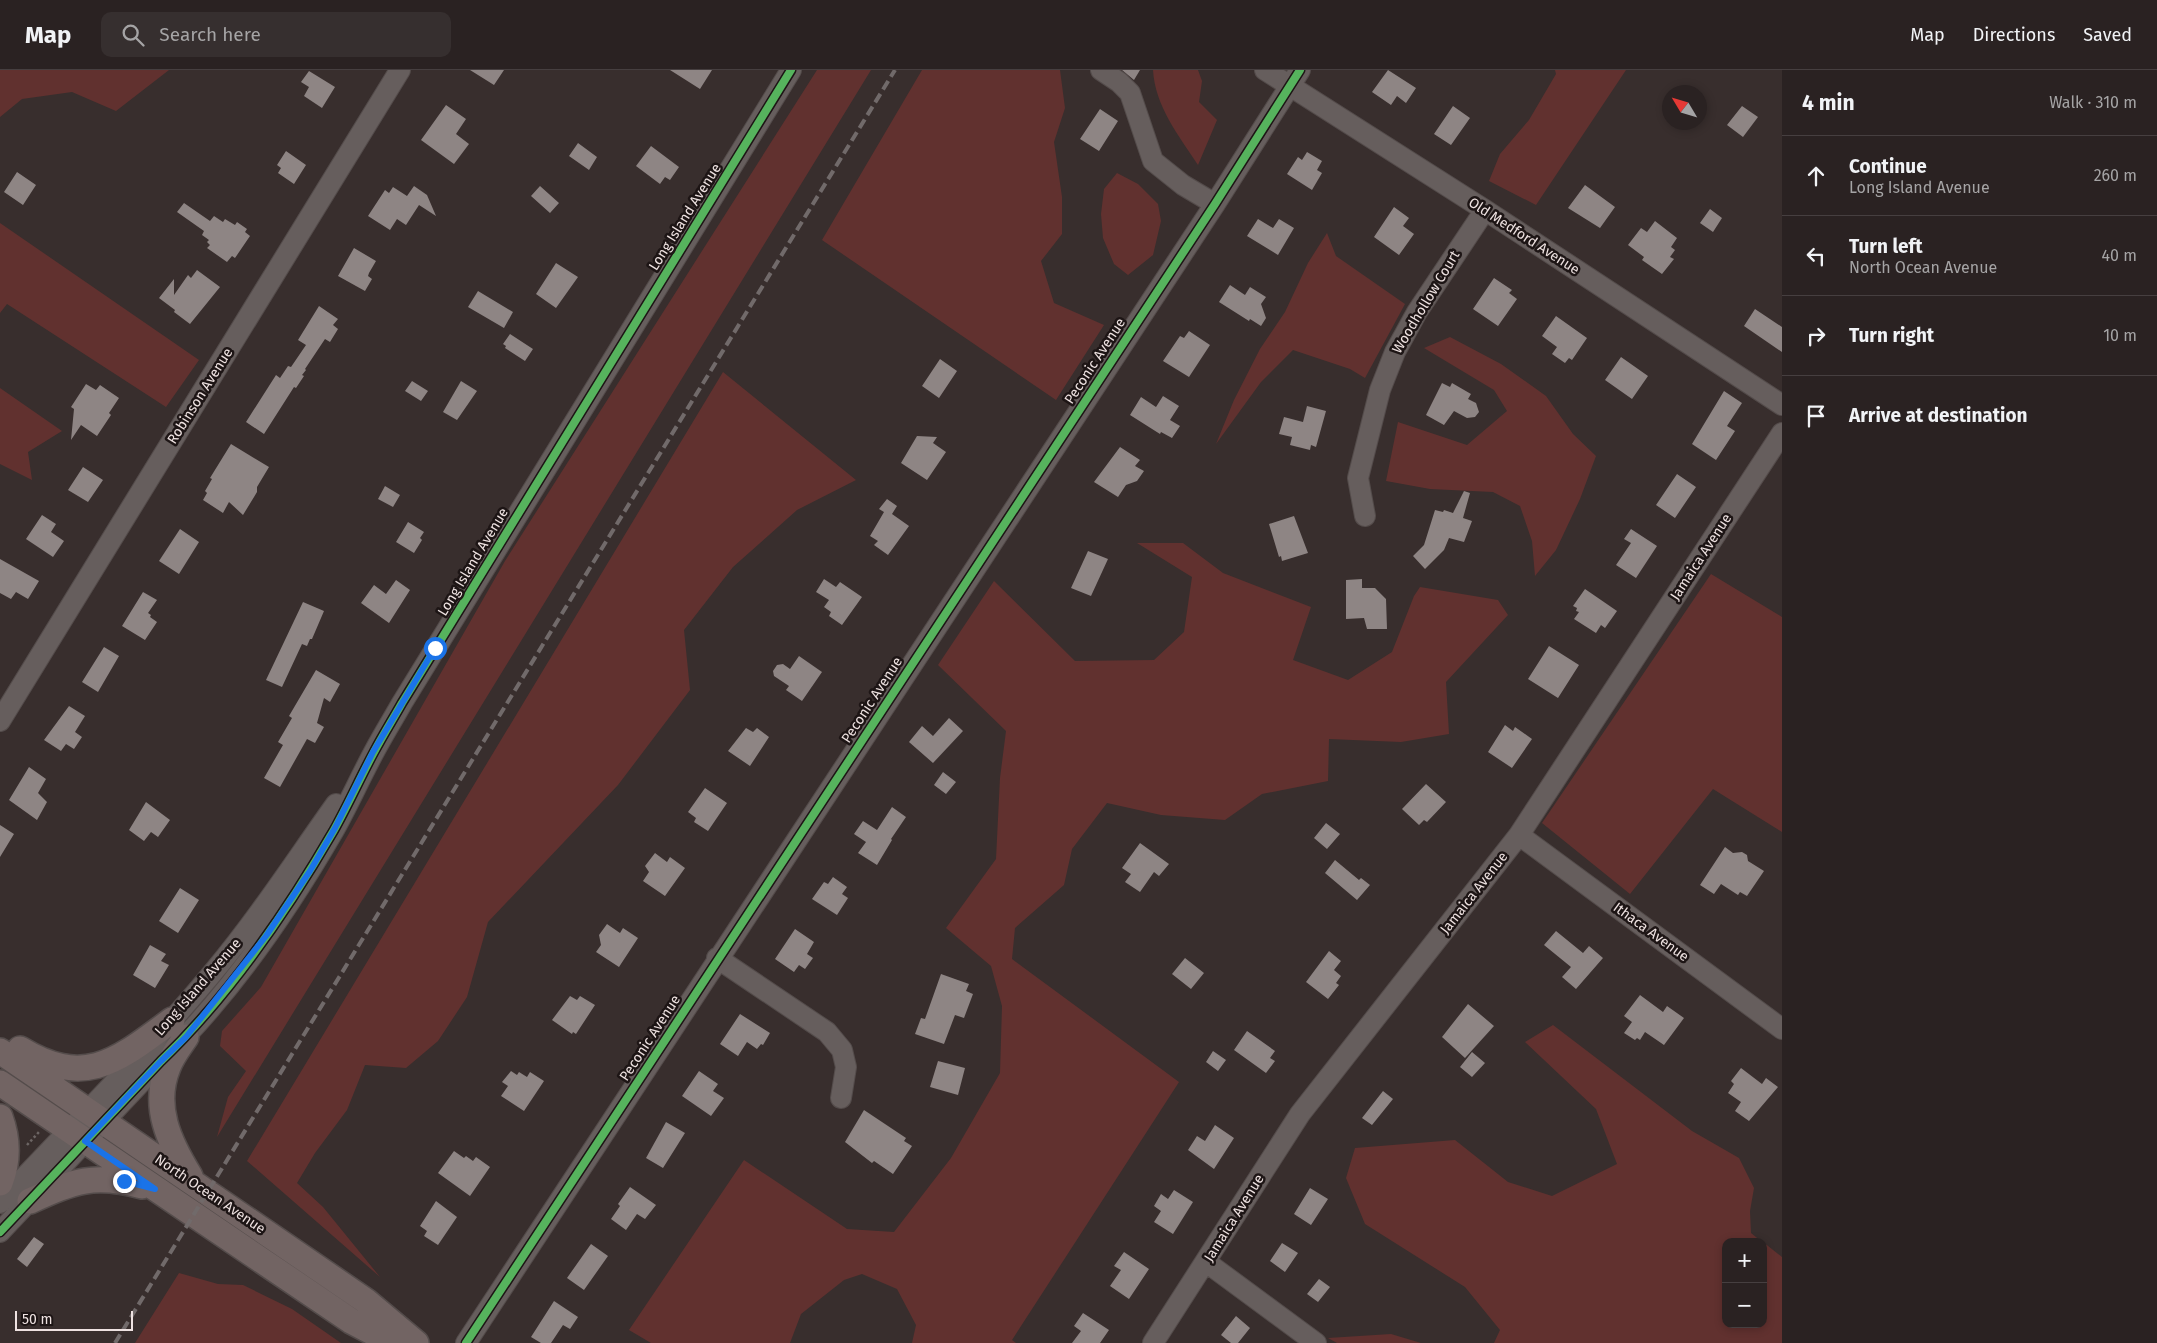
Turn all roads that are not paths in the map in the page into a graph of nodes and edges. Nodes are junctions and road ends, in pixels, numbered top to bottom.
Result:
1 (400, 70) edge
2 (791, 70) edge
3 (1100, 70) edge
4 (1265, 70) edge
5 (1295, 78) edge
6 (1214, 204) junction
7 (1485, 210) junction
8 (1782, 405) edge
9 (1782, 433) edge
10 (1366, 516) dead end
11 (0, 721) edge
12 (1519, 835) junction
13 (717, 958) junction
14 (179, 1028) junction
15 (1782, 1029) edge
16 (0, 1036) edge
17 (0, 1050) edge
18 (0, 1083) edge
19 (841, 1098) dead end
20 (95, 1116) junction
21 (0, 1117) edge
22 (77, 1135) junction
23 (194, 1182) junction
24 (0, 1183) edge
25 (155, 1189) junction
26 (30, 1201) junction
27 (0, 1203) edge
28 (0, 1232) edge
29 (1206, 1262) junction
30 (393, 1343) edge
31 (416, 1343) edge
32 (466, 1343) edge
33 (1153, 1343) edge
34 (1316, 1343) edge

1 - 11 street, Robinson Avenue
2 - 14 street, Long Island Avenue
3 - 6 street
4 - 5 street, Old Medford Avenue
5 - 6 street, Peconic Avenue
5 - 7 street, Old Medford Avenue
6 - 13 street, Peconic Avenue
7 - 8 street, Old Medford Avenue
7 - 10 street, Woodhollow Court
9 - 12 street, Jamaica Avenue
12 - 15 street, Ithaca Avenue
12 - 29 street, Jamaica Avenue
13 - 19 street
13 - 32 street, Peconic Avenue
14 - 16 main road
14 - 20 street, Long Island Avenue
14 - 23 main road
17 - 20 main road, North Ocean Avenue
18 - 22 main road, North Ocean Avenue
20 - 22 street, Long Island Avenue
20 - 23 main road, North Ocean Avenue
21 - 24 main road
22 - 25 main road, North Ocean Avenue
22 - 26 street, Long Island Avenue
22 - 27 street, Long Island Avenue
23 - 31 main road, North Ocean Avenue
25 - 26 main road
25 - 30 main road, North Ocean Avenue
26 - 28 street, Long Island Avenue
29 - 33 street, Jamaica Avenue
29 - 34 street

